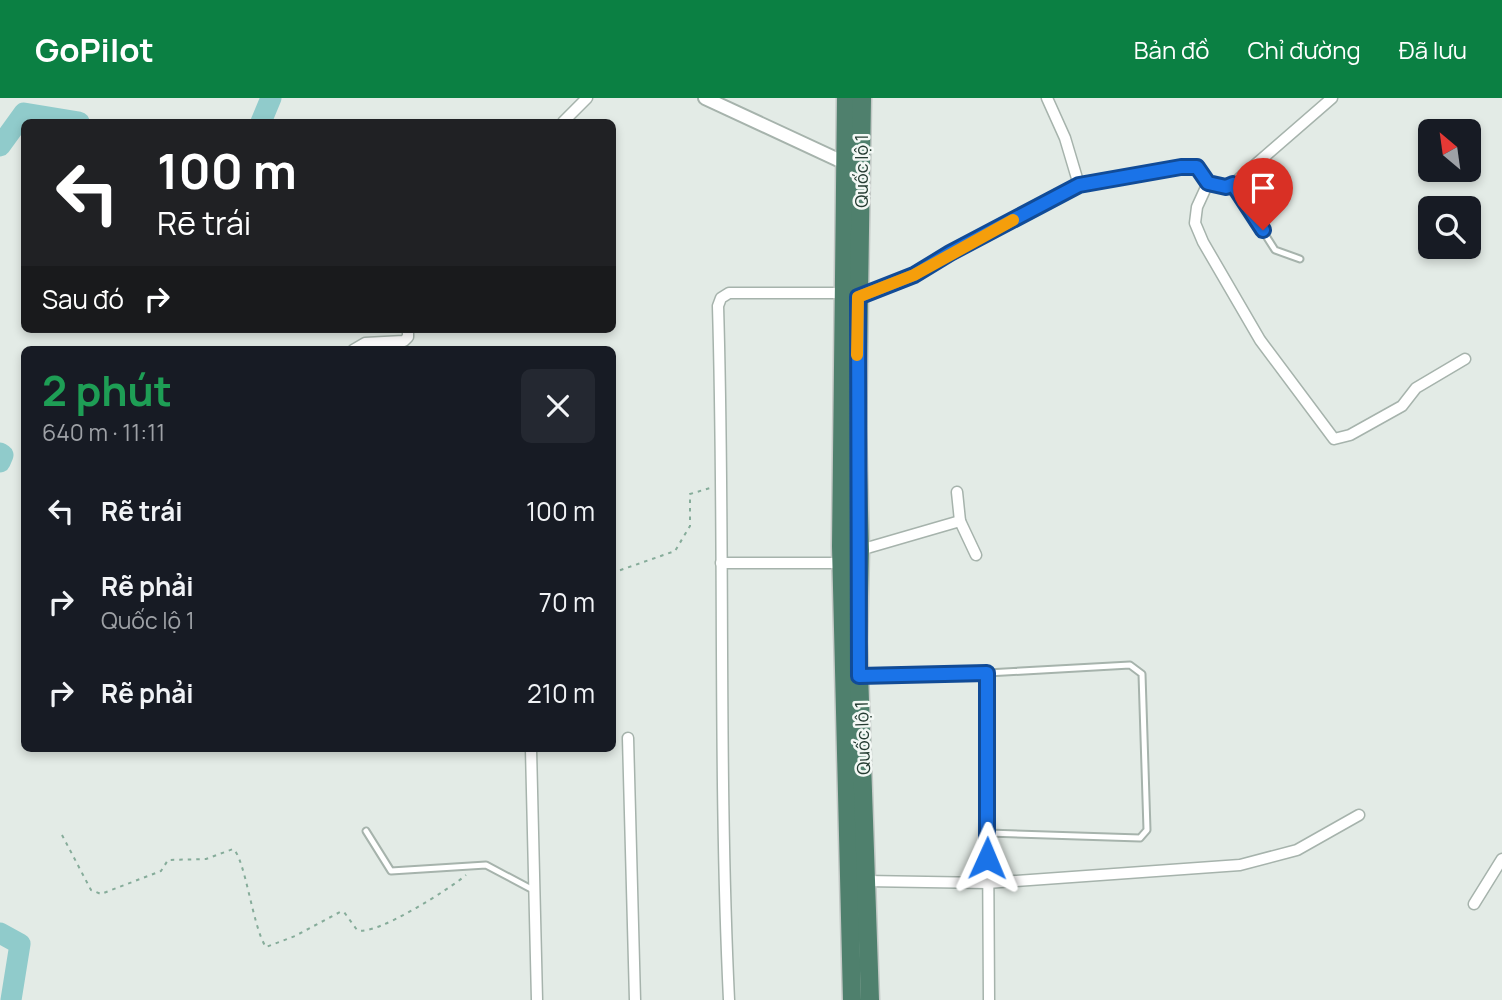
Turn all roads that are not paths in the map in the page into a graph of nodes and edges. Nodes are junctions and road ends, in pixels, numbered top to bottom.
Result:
1 (587, 98) edge
2 (705, 98) edge
3 (846, 98) edge
4 (862, 98) edge
5 (1047, 98) edge
6 (1332, 98) edge
7 (567, 119) edge
8 (845, 163) junction
9 (1208, 183) junction
10 (1233, 184) junction
11 (1079, 185) junction
12 (1300, 259) dead end
13 (851, 295) junction
14 (408, 333) edge
15 (360, 346) edge
16 (1465, 359) dead end
17 (957, 492) dead end
18 (960, 522) junction
19 (860, 550) junction
20 (976, 555) dead end
21 (721, 563) junction
22 (841, 563) junction
23 (987, 673) junction
24 (859, 676) junction
25 (628, 738) dead end
26 (531, 752) edge
27 (1359, 815) dead end
28 (366, 831) dead end
29 (988, 833) junction
30 (1502, 859) edge
31 (866, 881) junction
32 (986, 883) junction
33 (534, 891) junction
34 (1474, 904) dead end
35 (537, 1000) edge
36 (635, 1000) edge
37 (729, 1000) edge
38 (852, 1000) edge
39 (870, 1000) edge
40 (989, 1000) edge

1 - 7 street
2 - 8 street
3 - 8 highway, Quốc lộ 1
4 - 13 highway, Quốc lộ 1
5 - 11 street
6 - 10 street
8 - 13 highway, Quốc lộ 1
9 - 10 street
9 - 11 street
9 - 16 street
10 - 12 lane
11 - 13 street
13 - 19 highway, Quốc lộ 1
13 - 21 street
13 - 22 highway, Quốc lộ 1
14 - 15 street
17 - 18 street
18 - 19 street
18 - 20 street
19 - 24 highway, Quốc lộ 1
21 - 22 street
21 - 37 street
22 - 38 highway, Quốc lộ 1
23 - 24 street
23 - 29 street
23 - 29 lane
24 - 31 highway, Quốc lộ 1
25 - 36 street
26 - 33 street
27 - 32 street
28 - 33 lane
29 - 32 street
30 - 34 street
31 - 32 street
31 - 39 highway, Quốc lộ 1
32 - 40 street
33 - 35 street

